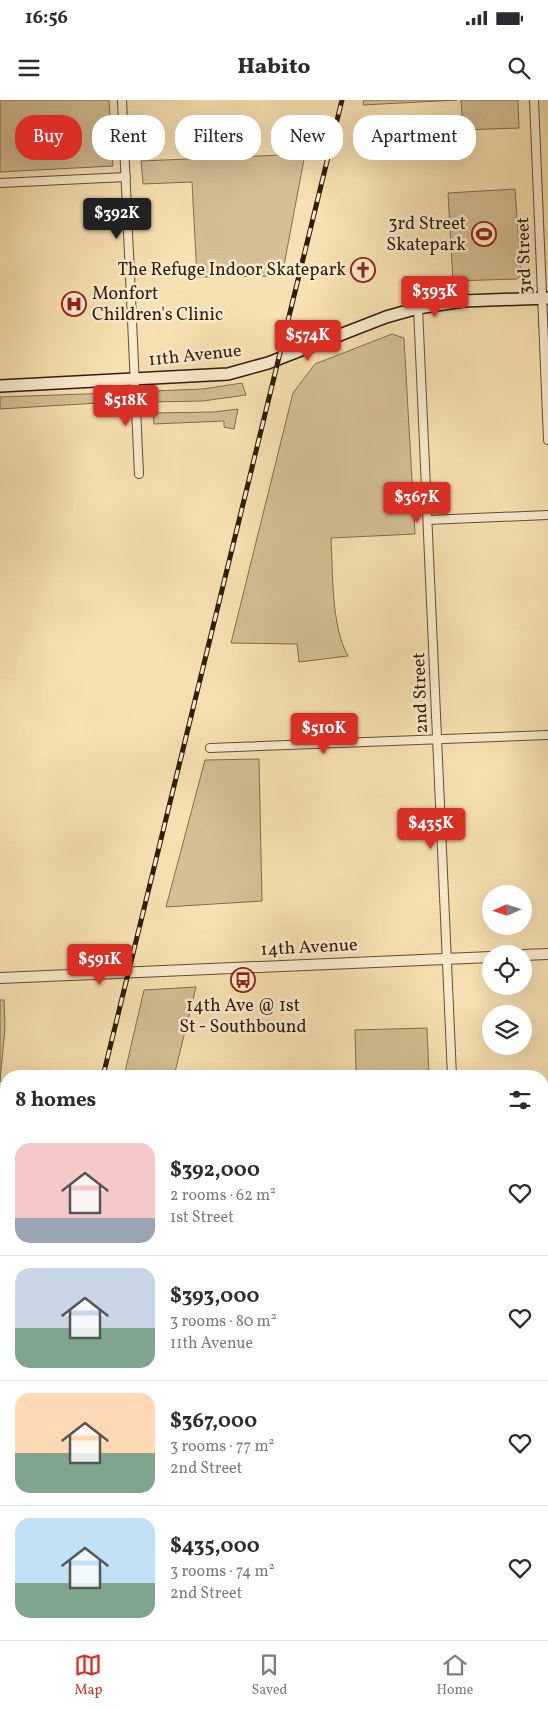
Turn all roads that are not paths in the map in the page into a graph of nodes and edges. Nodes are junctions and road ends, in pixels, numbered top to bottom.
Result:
1 (122, 100) edge
2 (534, 100) edge
3 (126, 177) junction
4 (0, 183) edge
5 (545, 298) edge
6 (418, 308) junction
7 (134, 380) junction
8 (0, 386) edge
9 (548, 440) edge
10 (139, 474) dead end
11 (548, 515) edge
12 (428, 520) junction
13 (548, 735) edge
14 (438, 740) junction
15 (210, 748) dead end
16 (548, 954) edge
17 (532, 955) edge
18 (482, 957) edge
19 (447, 958) junction
20 (0, 978) edge
21 (452, 1070) edge

1 - 3 street
2 - 5 street, 3rd Street
3 - 4 street
3 - 7 street
5 - 6 main road, 11th Avenue
5 - 9 street, 3rd Street
6 - 7 main road, 11th Avenue
6 - 12 street, 2nd Street
7 - 8 main road, 11th Avenue
7 - 10 street
11 - 12 street
12 - 14 street, 2nd Street
13 - 14 street
14 - 15 street
14 - 19 street, 2nd Street
16 - 17 street
18 - 19 street, 14th Avenue
19 - 20 street, 14th Avenue
19 - 21 street, 2nd Street

